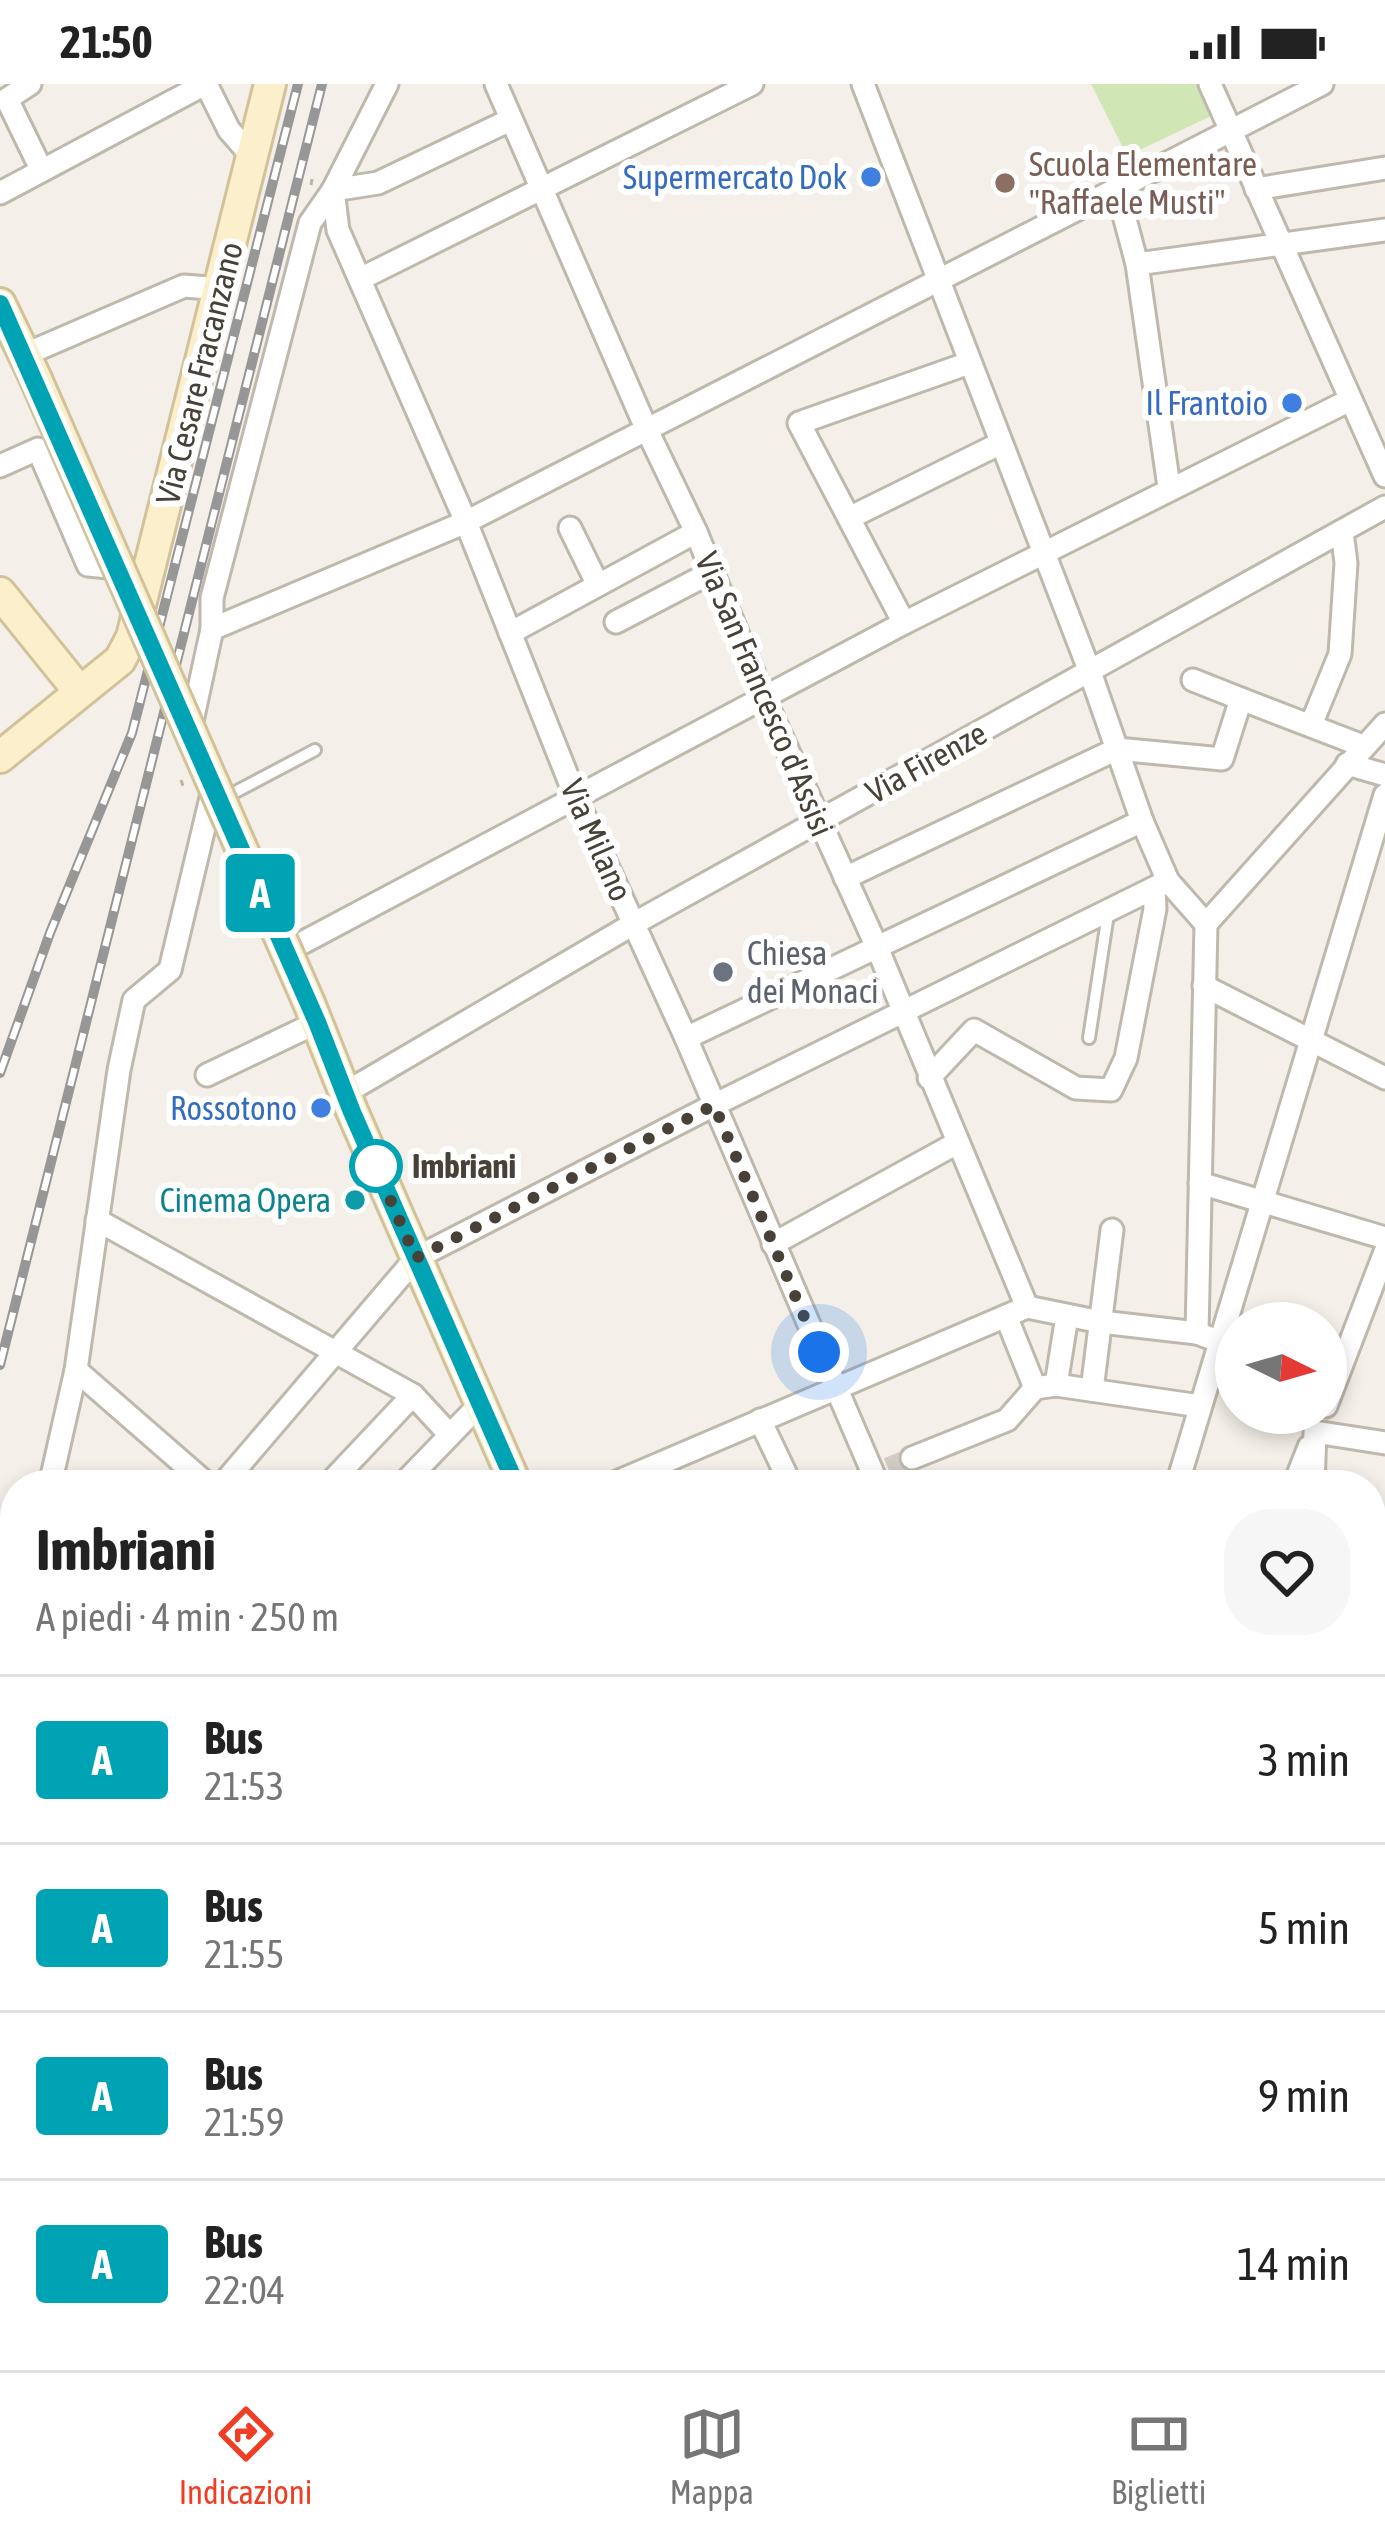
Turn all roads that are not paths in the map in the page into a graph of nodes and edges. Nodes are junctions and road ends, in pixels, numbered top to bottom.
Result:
1 (30, 84) edge
2 (206, 84) edge
3 (270, 84) edge
4 (387, 84) edge
5 (496, 84) edge
6 (752, 84) edge
7 (863, 84) edge
8 (1210, 84) edge
9 (1322, 84) edge
10 (1298, 90) edge
11 (510, 120) junction
12 (1231, 131) junction
13 (250, 154) junction
14 (1385, 168) edge
15 (41, 169) junction
16 (540, 189) junction
17 (1118, 189) junction
18 (1256, 189) junction
19 (333, 190) junction
20 (0, 193) edge
21 (1385, 230) edge
22 (1280, 244) junction
23 (1137, 264) junction
24 (360, 279) junction
25 (939, 280) junction
26 (221, 289) junction
27 (0, 304) edge
28 (969, 363) junction
29 (29, 366) junction
30 (1350, 400) junction
31 (646, 428) junction
32 (999, 444) junction
33 (0, 466) edge
34 (1385, 476) edge
35 (1169, 488) junction
36 (1385, 507) edge
37 (849, 518) junction
38 (466, 522) junction
39 (569, 528) dead end
40 (695, 532) junction
41 (1342, 532) junction
42 (1043, 553) junction
43 (150, 571) junction
44 (712, 572) junction
45 (598, 585) junction
46 (0, 593) edge
47 (616, 622) dead end
48 (904, 623) junction
49 (212, 629) junction
50 (510, 633) junction
51 (1090, 672) junction
52 (1193, 680) dead end
53 (79, 691) junction
54 (763, 697) junction
55 (1241, 699) junction
56 (1385, 724) edge
57 (1311, 725) junction
58 (1363, 746) junction
59 (1118, 748) junction
60 (315, 750) dead end
61 (0, 757) edge
62 (1346, 764) junction
63 (1385, 775) edge
64 (1385, 795) edge
65 (576, 798) junction
66 (208, 807) junction
67 (820, 821) junction
68 (1142, 821) junction
69 (845, 878) junction
70 (1161, 885) junction
71 (1108, 910) junction
72 (635, 923) junction
73 (1205, 924) junction
74 (302, 943) dead end
75 (876, 945) junction
76 (1204, 986) junction
77 (901, 1011) junction
78 (313, 1012) junction
79 (686, 1038) junction
80 (1090, 1038) dead end
81 (1310, 1041) junction
82 (208, 1075) dead end
83 (929, 1078) junction
84 (1385, 1078) edge
85 (345, 1094) junction
86 (714, 1105) junction
87 (957, 1143) junction
88 (1200, 1184) junction
89 (1262, 1202) junction
90 (97, 1220) junction
91 (1112, 1230) dead end
92 (1385, 1238) edge
93 (773, 1244) junction
94 (1385, 1252) edge
95 (416, 1258) junction
96 (1238, 1302) edge
97 (1016, 1311) junction
98 (1067, 1316) junction
99 (1101, 1322) junction
100 (1197, 1333) junction
101 (1347, 1339) edge
102 (1215, 1341) edge
103 (338, 1352) junction
104 (76, 1370) junction
105 (1215, 1373) edge
106 (1045, 1386) junction
107 (834, 1388) junction
108 (1093, 1390) junction
109 (413, 1395) junction
110 (481, 1403) junction
111 (1200, 1406) junction
112 (760, 1420) junction
113 (1347, 1428) edge
114 (1314, 1434) edge
115 (1319, 1434) edge
116 (449, 1435) junction
117 (1385, 1443) edge
118 (911, 1458) tunnel mouth
119 (53, 1470) edge
120 (191, 1470) edge
121 (235, 1470) edge
122 (342, 1470) edge
123 (415, 1470) edge
124 (510, 1470) edge
125 (645, 1470) edge
126 (784, 1470) edge
127 (876, 1470) edge
128 (1181, 1470) edge
129 (1300, 1470) edge
130 (1315, 1470) edge

1 - 15 street
2 - 13 street
2 - 15 street
3 - 13 street, Via Cesare Fracanzano
4 - 19 street
5 - 11 street, Via San Francesco d'Assisi
6 - 16 street
7 - 25 street
8 - 12 street
9 - 10 street
10 - 12 street
11 - 16 street, Via San Francesco d'Assisi
11 - 19 street
12 - 17 street
12 - 18 street
13 - 26 street, Via Cesare Fracanzano
14 - 18 street
15 - 20 street
16 - 24 street
16 - 31 street, Via San Francesco d'Assisi
17 - 23 street
17 - 25 street
18 - 22 street
19 - 24 street, Via Milano
19 - 49 street
21 - 22 street
22 - 23 street
22 - 30 street
23 - 35 street
24 - 38 street, Via Milano
25 - 28 street
25 - 31 street
26 - 29 street
26 - 43 street, Via Cesare Fracanzano
27 - 29 street
28 - 32 street
28 - 37 street
29 - 78 street, bridge
30 - 34 street
30 - 35 street
31 - 38 street
31 - 40 street, Via San Francesco d'Assisi
32 - 37 street
32 - 42 street
33 - 43 street
35 - 42 street
36 - 41 street, Via Firenze
37 - 48 street
38 - 49 street
38 - 50 street, Via Milano
39 - 45 street
40 - 44 street, Via San Francesco d'Assisi
40 - 45 street
41 - 51 street, Via Firenze
41 - 57 street
42 - 48 street
42 - 51 street
43 - 53 street, Via Cesare Fracanzano
44 - 47 street
44 - 54 street, Via San Francesco d'Assisi
45 - 50 street
46 - 53 street
48 - 54 street
49 - 66 street
50 - 65 street, Via Milano
51 - 59 street
51 - 67 street, Via Firenze
52 - 55 street
53 - 61 street
54 - 65 street
54 - 67 street, Via San Francesco d'Assisi
55 - 57 street
55 - 59 street
56 - 58 street
57 - 58 street
58 - 62 street
59 - 68 street
59 - 69 street
60 - 66 lane
62 - 63 street
62 - 73 street
64 - 81 street
65 - 72 street, Via Milano
65 - 74 street
66 - 90 street
67 - 69 street, Via San Francesco d'Assisi
67 - 72 street, Via Firenze
68 - 70 street
68 - 75 street
69 - 75 street, Via San Francesco d'Assisi
70 - 71 street
70 - 73 street
70 - 83 street
71 - 77 street
71 - 80 lane
72 - 79 street, Via Milano
72 - 85 street, Via Firenze
73 - 76 street
75 - 77 street, Via San Francesco d'Assisi
75 - 79 street
76 - 81 street
76 - 88 street
77 - 83 street, Via San Francesco d'Assisi
77 - 86 street
78 - 82 street
78 - 85 street
79 - 86 street, Via Milano
81 - 84 street
81 - 89 street
83 - 87 street, Via San Francesco d'Assisi
85 - 95 street
86 - 93 street, Via Milano
86 - 95 street
87 - 93 street
87 - 97 street, Via San Francesco d'Assisi
88 - 89 street
88 - 100 street
89 - 92 street
89 - 96 street
90 - 103 street
90 - 104 street
91 - 99 street
93 - 107 street, Via Milano
94 - 101 street
95 - 103 street
95 - 110 street
97 - 98 street
97 - 106 street, Via San Francesco d'Assisi
97 - 107 street
98 - 99 street
98 - 106 street
99 - 100 street
99 - 108 street
100 - 102 street
103 - 109 street
103 - 121 street
104 - 119 street
104 - 120 street
105 - 111 street
106 - 108 street
106 - 118 street
107 - 112 street
107 - 127 street, Via Milano
108 - 111 street
109 - 116 street
109 - 122 street
110 - 116 street
110 - 124 street
111 - 128 street
112 - 125 street
112 - 126 street
113 - 117 street
114 - 129 street
115 - 130 street
116 - 123 street

